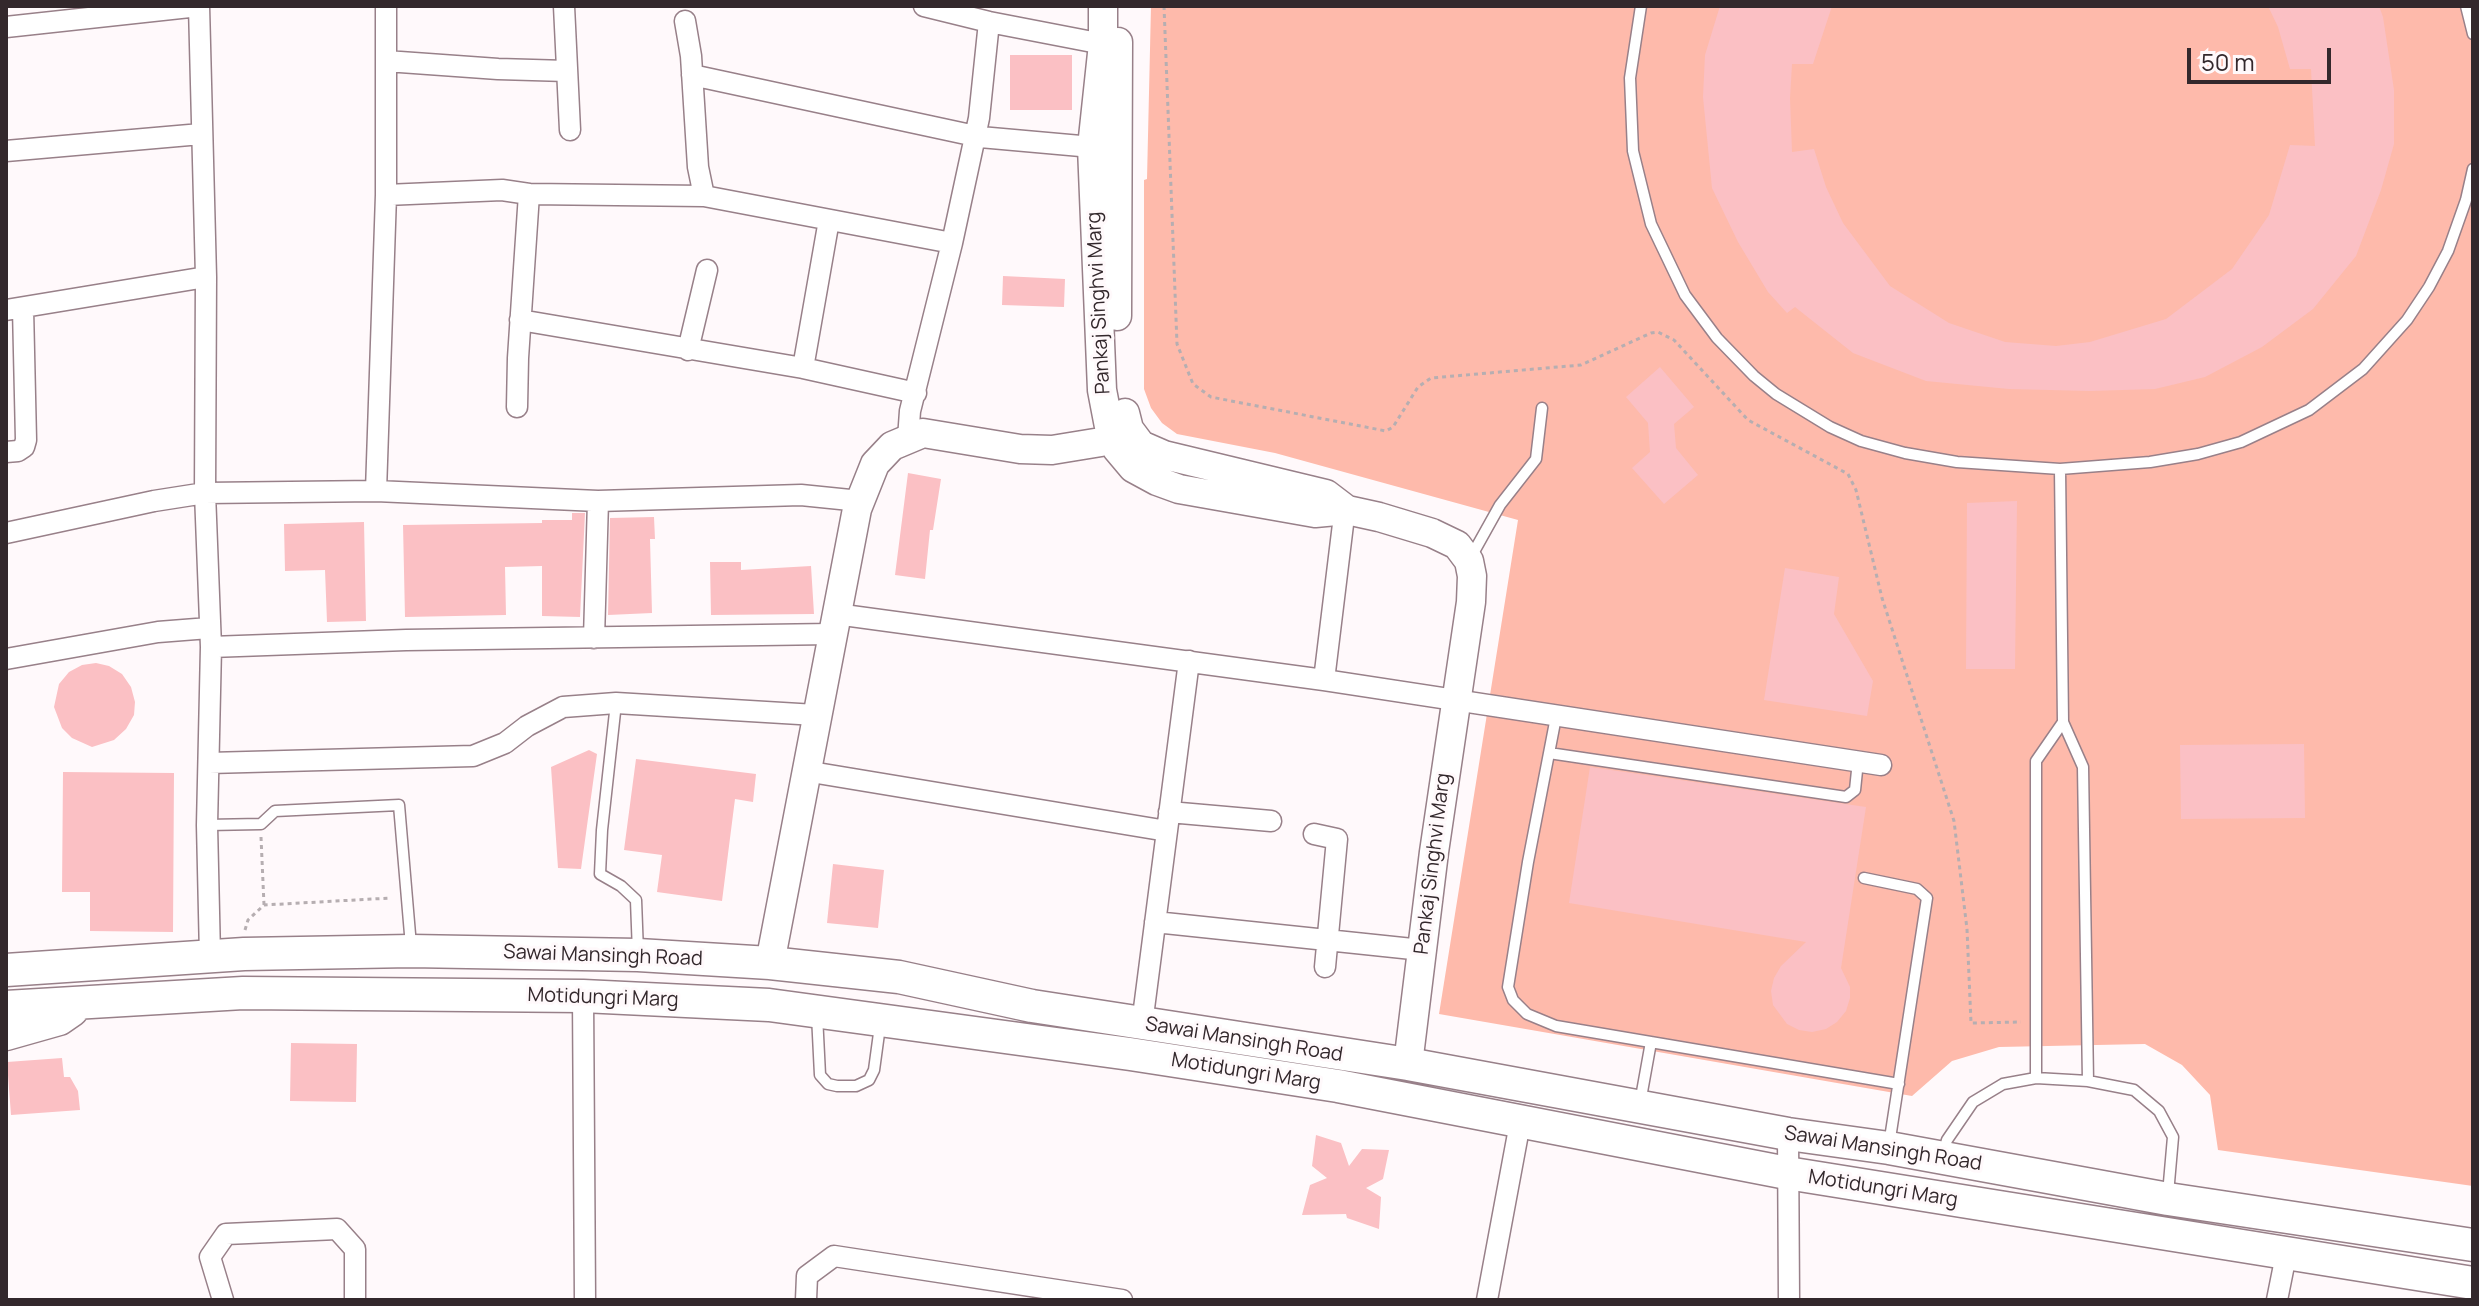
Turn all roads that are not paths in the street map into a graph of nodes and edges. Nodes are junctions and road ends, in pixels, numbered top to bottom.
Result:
1 (199, 6) edge
2 (386, 6) edge
3 (564, 6) edge
4 (924, 6) edge
5 (1103, 6) edge
6 (1118, 6) edge
7 (1641, 6) edge
8 (2466, 6) edge
9 (685, 21) dead end
10 (989, 22) junction
11 (6, 27) edge
12 (2473, 34) edge
13 (1110, 45) junction
14 (386, 61) junction
15 (567, 71) junction
16 (692, 75) junction
17 (570, 130) dead end
18 (201, 134) junction
19 (975, 136) junction
20 (1105, 148) junction
21 (6, 151) edge
22 (2473, 169) edge
23 (529, 194) junction
24 (386, 195) junction
25 (704, 196) junction
26 (829, 220) junction
27 (952, 243) junction
28 (707, 270) dead end
29 (206, 277) junction
30 (15, 309) edge
31 (520, 320) junction
32 (688, 350) junction
33 (803, 368) junction
34 (916, 393) junction
35 (517, 407) dead end
36 (1542, 408) dead end
37 (1120, 433) junction
38 (908, 439) junction
39 (6, 452) edge
40 (2060, 469) junction
41 (376, 491) junction
42 (205, 493) junction
43 (598, 501) junction
44 (860, 501) junction
45 (1347, 510) junction
46 (6, 533) edge
47 (1469, 561) junction
48 (834, 624) junction
49 (210, 637) junction
50 (594, 638) junction
51 (6, 659) edge
52 (1189, 661) junction
53 (1324, 680) junction
54 (1454, 701) junction
55 (616, 703) junction
56 (816, 715) junction
57 (1556, 717) junction
58 (2063, 722) junction
59 (1549, 753) junction
60 (1858, 761) junction
61 (209, 763) junction
62 (1881, 765) dead end
63 (805, 771) junction
64 (1168, 821) junction
65 (1271, 821) dead end
66 (207, 825) junction
67 (1314, 834) dead end
68 (1864, 878) dead end
69 (1155, 922) junction
70 (1328, 940) junction
71 (1422, 950) junction
72 (411, 951) junction
73 (638, 955) junction
74 (210, 956) junction
75 (770, 963) junction
76 (1325, 967) dead end
77 (6, 970) edge
78 (583, 996) junction
79 (88, 1000) junction
80 (6, 1007) edge
81 (817, 1011) junction
82 (881, 1020) junction
83 (1142, 1024) junction
84 (6, 1034) edge
85 (1651, 1042) junction
86 (1408, 1064) junction
87 (2036, 1078) junction
88 (2088, 1081) junction
89 (1899, 1084) junction
90 (1639, 1107) junction
91 (1520, 1123) junction
92 (1788, 1134) junction
93 (1889, 1148) junction
94 (1942, 1156) junction
95 (1787, 1173) junction
96 (2168, 1199) junction
97 (2473, 1245) edge
98 (2286, 1255) junction
99 (2473, 1283) edge
100 (223, 1300) edge
101 (355, 1300) edge
102 (585, 1300) edge
103 (806, 1300) edge
104 (1122, 1300) edge
105 (1487, 1300) edge
106 (1789, 1300) edge
107 (2277, 1300) edge

1 - 11 street
1 - 18 street
2 - 14 street
3 - 15 street
4 - 10 street
5 - 13 street, Pankaj Singhvi Marg
6 - 13 street, Pankaj Singhvi Marg
7 - 40 lane
8 - 12 lane
9 - 16 street
10 - 13 street
10 - 19 street
13 - 20 street, Pankaj Singhvi Marg
14 - 15 street
14 - 24 street
15 - 17 street
16 - 19 street
16 - 25 street
18 - 21 street
18 - 29 street
19 - 20 street
19 - 27 street
20 - 37 street, Pankaj Singhvi Marg
22 - 40 lane
23 - 24 street
23 - 25 street
23 - 31 street
24 - 41 street
25 - 26 street
26 - 27 street
26 - 33 street
27 - 34 street
28 - 32 street
29 - 30 street
29 - 42 street
30 - 39 street
31 - 32 street
31 - 35 street
32 - 33 street
33 - 34 street
34 - 38 street
36 - 47 lane
37 - 38 street
37 - 45 street
38 - 44 street
40 - 58 lane
41 - 42 street
41 - 43 street
42 - 46 street
42 - 49 street
43 - 44 street
43 - 50 street
44 - 48 street
45 - 47 street
45 - 53 street
47 - 54 street, Pankaj Singhvi Marg
48 - 50 street
48 - 52 street
48 - 56 street
49 - 50 street
49 - 51 street
49 - 61 street
52 - 53 street
52 - 64 street
53 - 54 street
54 - 57 street
54 - 71 street, Pankaj Singhvi Marg
55 - 56 street
55 - 61 street
55 - 73 lane
56 - 63 street
57 - 59 lane
57 - 60 street
58 - 87 lane
58 - 88 lane
59 - 60 lane
59 - 85 lane
60 - 62 street
61 - 66 street
63 - 64 street
63 - 75 street
64 - 65 street
64 - 69 street
66 - 72 lane
66 - 74 street
67 - 70 street
68 - 89 lane
69 - 70 street
69 - 83 street
70 - 71 street
70 - 76 street
71 - 86 street, Pankaj Singhvi Marg
72 - 73 main road, Sawai Mansingh Road
72 - 74 main road, Sawai Mansingh Road
73 - 75 main road, Sawai Mansingh Road
74 - 77 main road, Sawai Mansingh Road
75 - 83 main road, Sawai Mansingh Road
78 - 79 main road, Motidungri Marg
78 - 81 main road, Motidungri Marg
78 - 102 street
79 - 80 main road, Motidungri Marg
79 - 84 main road
81 - 82 main road, Motidungri Marg
81 - 82 lane
82 - 91 main road, Motidungri Marg
83 - 86 main road, Sawai Mansingh Road
85 - 89 lane
85 - 90 lane
86 - 90 main road, Sawai Mansingh Road
87 - 88 lane
87 - 94 lane
88 - 96 lane
89 - 93 lane
90 - 92 main road, Sawai Mansingh Road
91 - 95 main road, Motidungri Marg
91 - 105 street
92 - 93 main road, Sawai Mansingh Road
92 - 95 street
93 - 94 main road, Sawai Mansingh Road
94 - 96 main road, Sawai Mansingh Road
95 - 98 main road, Motidungri Marg
95 - 106 street
96 - 97 main road, Sawai Mansingh Road
98 - 99 main road, Motidungri Marg
98 - 107 street
100 - 101 street
103 - 104 street

